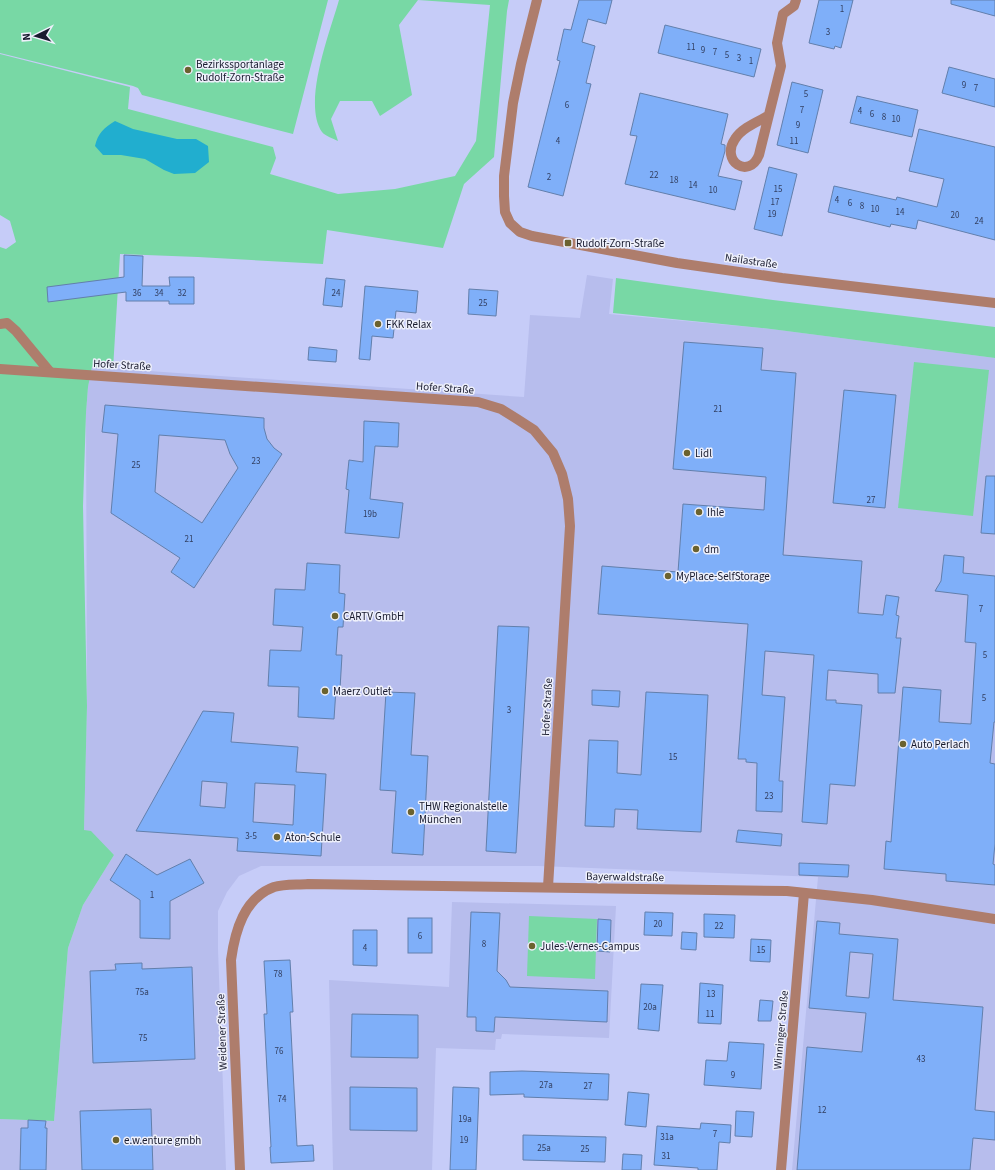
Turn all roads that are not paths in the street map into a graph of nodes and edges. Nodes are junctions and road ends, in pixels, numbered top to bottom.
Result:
1 (537, 0) edge
2 (796, 0) edge
3 (768, 116) junction
4 (995, 303) edge
5 (0, 324) edge
6 (0, 369) edge
7 (50, 372) junction
8 (548, 887) junction
9 (804, 893) junction
10 (255, 898) joint
11 (995, 919) edge
12 (240, 1170) edge
13 (781, 1170) edge

1 - 4 street, Nailastraße
2 - 3 street
3 - 3 street
5 - 7 street
6 - 7 street, Hofer Straße
7 - 8 street, Hofer Straße
8 - 9 street, Bayerwaldstraße
8 - 10 street, Bayerwaldstraße
9 - 11 street, Bayerwaldstraße
9 - 13 street, Winninger Straße
10 - 12 street, Weidener Straße

